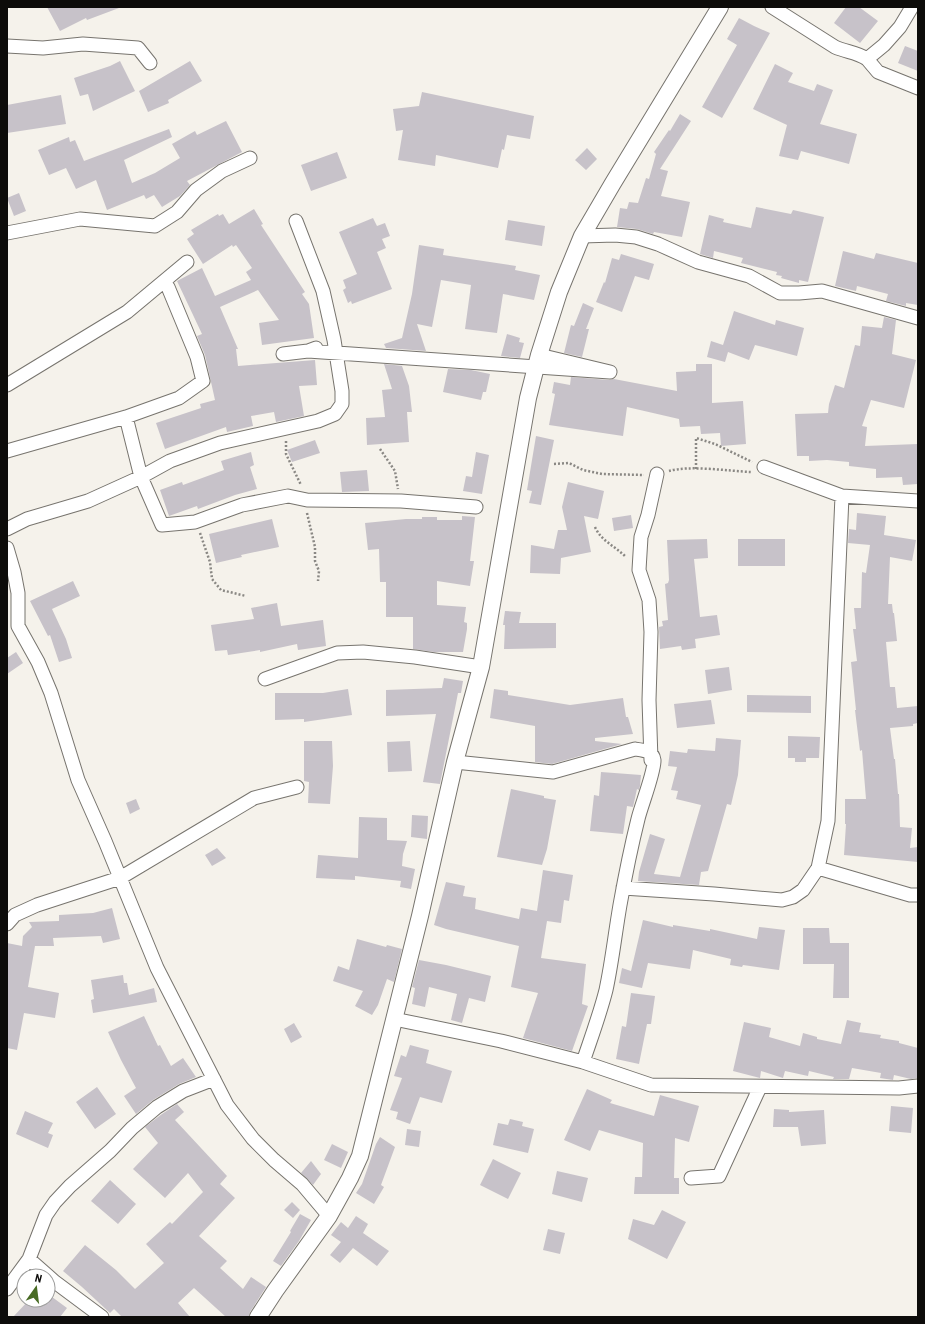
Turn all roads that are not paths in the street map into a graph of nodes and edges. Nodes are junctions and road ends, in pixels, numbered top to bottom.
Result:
1 (720, 7) edge
2 (772, 7) edge
3 (912, 7) edge
4 (7, 46) edge
5 (867, 59) junction
6 (150, 64) dead end
7 (918, 88) edge
8 (250, 158) dead end
9 (296, 221) dead end
10 (7, 233) edge
11 (582, 236) junction
12 (187, 262) dead end
13 (168, 287) dead end
14 (918, 318) edge
15 (334, 340) junction
16 (308, 351) junction
17 (283, 354) dead end
18 (539, 355) junction
19 (7, 385) edge
20 (126, 417) junction
21 (7, 451) edge
22 (764, 467) road end
23 (658, 474) dead end
24 (141, 477) junction
25 (842, 496) junction
26 (918, 501) edge
27 (476, 507) dead end
28 (7, 529) edge
29 (7, 548) edge
30 (12, 624) edge
31 (481, 667) junction
32 (265, 679) dead end
33 (455, 762) junction
34 (651, 765) dead end
35 (297, 787) dead end
36 (818, 868) junction
37 (120, 878) junction
38 (623, 888) junction
39 (918, 895) edge
40 (7, 924) edge
41 (394, 1019) junction
42 (583, 1062) junction
43 (214, 1079) junction
44 (918, 1086) edge
45 (760, 1087) junction
46 (692, 1178) dead end
47 (329, 1216) junction
48 (29, 1258) junction
49 (7, 1289) edge
50 (102, 1317) edge
51 (258, 1317) edge

1 - 11 street
2 - 5 street
3 - 5 street
4 - 6 street
5 - 7 street
8 - 10 street
9 - 15 street
11 - 14 street
11 - 18 street
12 - 19 street
13 - 20 street
15 - 16 street
15 - 24 street
16 - 17 street
16 - 18 street
18 - 31 street
20 - 21 street
20 - 24 street
22 - 25 street
23 - 34 street
24 - 27 street
24 - 28 street
25 - 26 street
25 - 36 street
29 - 30 street
30 - 37 street
31 - 32 street
31 - 33 street
33 - 38 street
33 - 41 street
35 - 37 street
36 - 38 street
36 - 39 street
37 - 40 street
37 - 43 street
38 - 42 street
41 - 42 street
41 - 47 street
42 - 45 street
43 - 47 street
43 - 48 street
44 - 45 street
45 - 46 street
47 - 51 street
48 - 49 street
48 - 50 street

